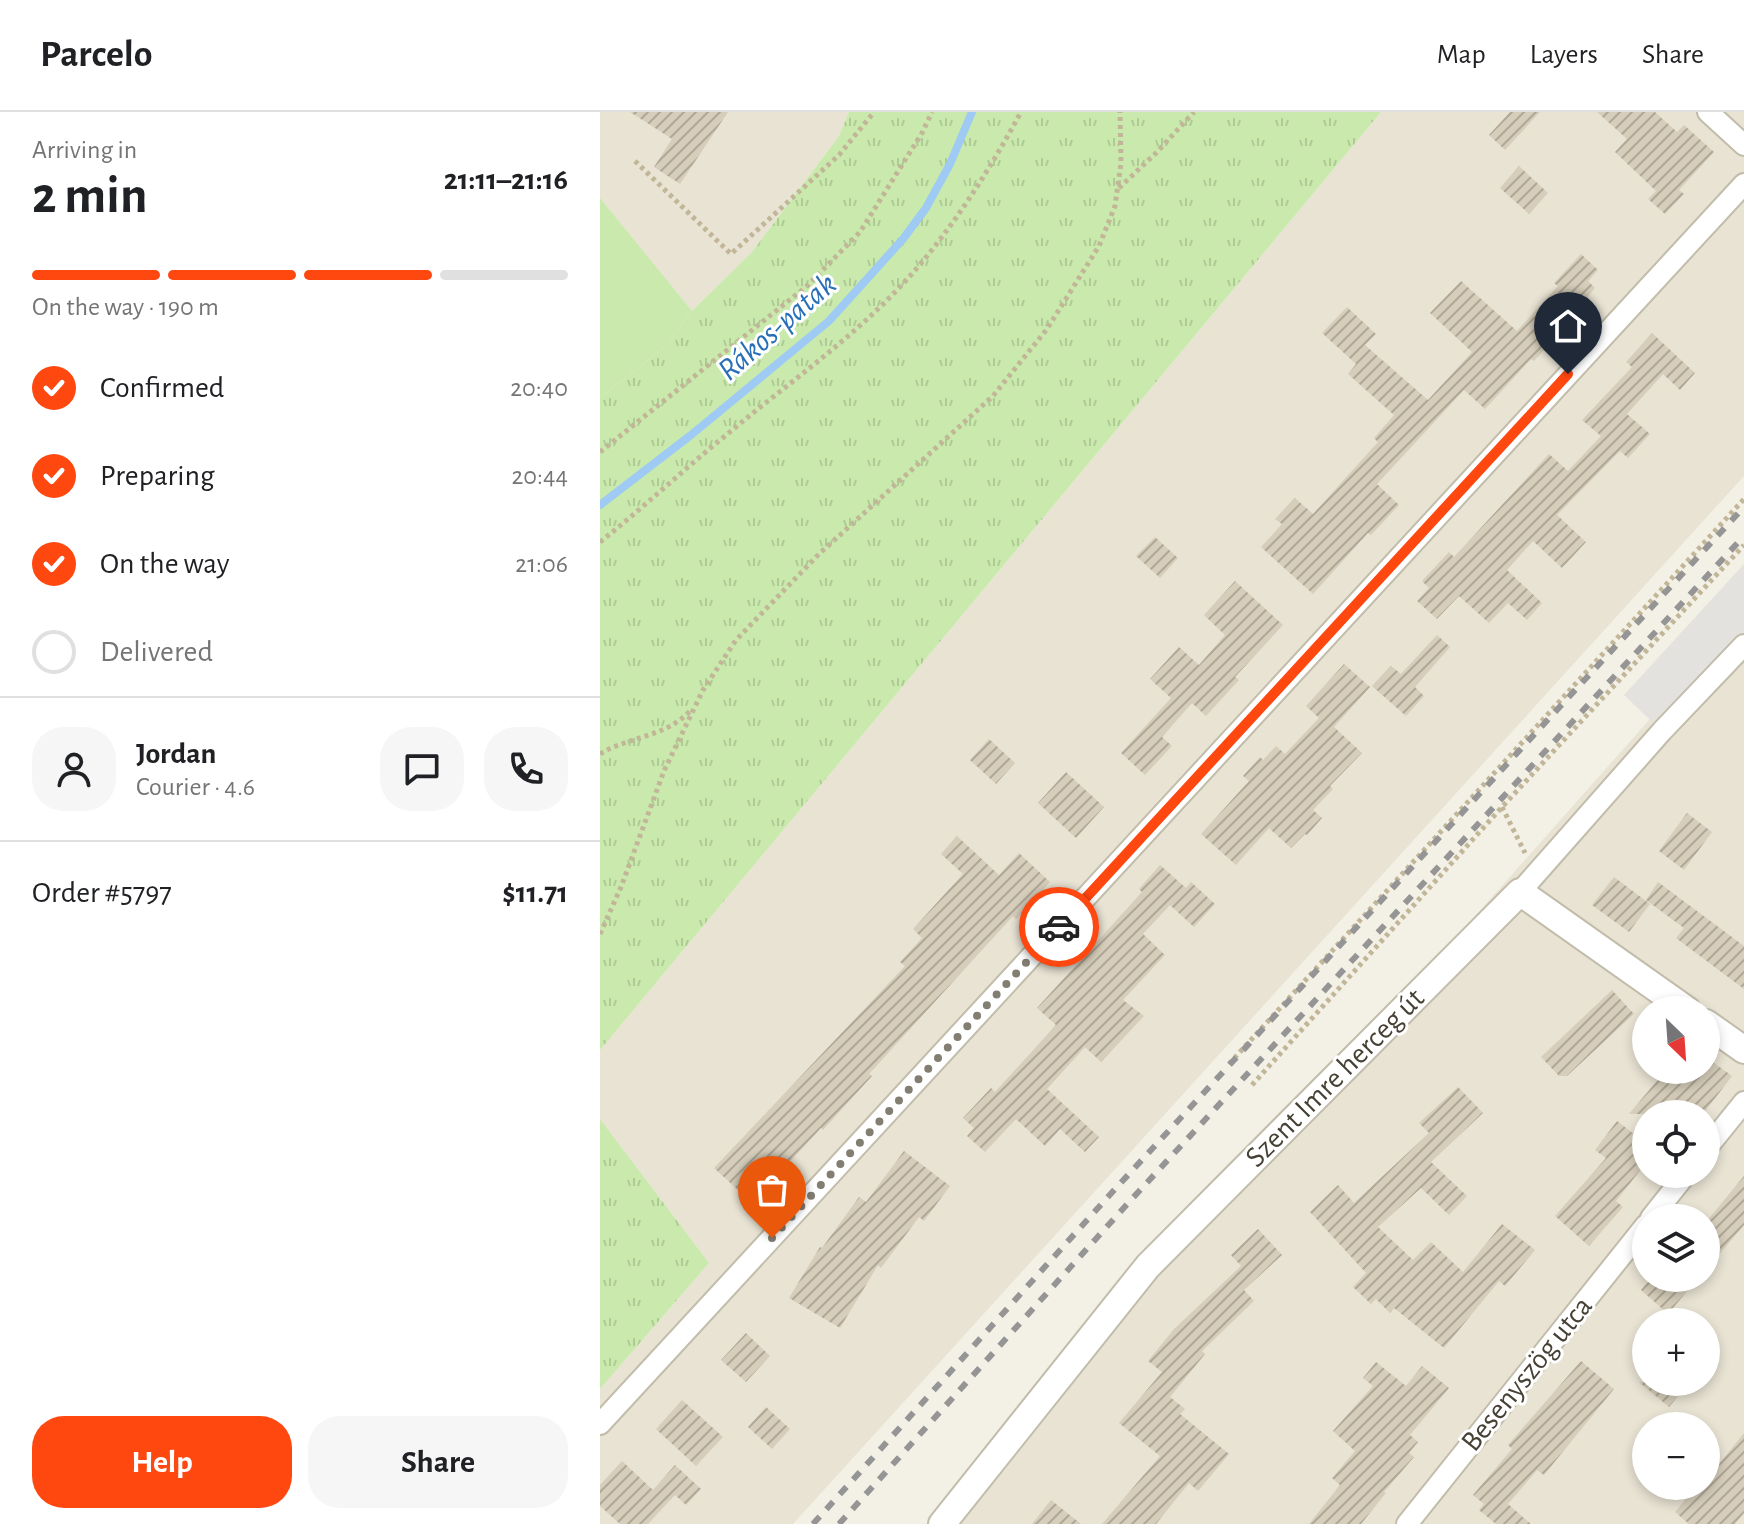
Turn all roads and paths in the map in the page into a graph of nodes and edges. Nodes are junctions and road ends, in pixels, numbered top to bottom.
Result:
1 (874, 112) edge
2 (932, 112) edge
3 (1021, 112) edge
4 (1120, 112) edge
5 (1194, 112) edge
6 (1715, 114) edge
7 (1744, 145) edge
8 (635, 161) dead end
9 (1744, 184) edge
10 (1119, 188) junction
11 (600, 452) edge
12 (1744, 499) edge
13 (600, 542) edge
14 (1744, 545) edge
15 (1744, 645) edge
16 (695, 704) junction
17 (600, 754) edge
18 (1502, 807) junction
19 (1530, 862) dead end
20 (1520, 892) junction
21 (600, 934) edge
22 (1667, 996) edge
23 (1720, 1033) edge
24 (1744, 1050) edge
25 (1229, 1064) dead end
26 (1252, 1085) dead end
27 (1744, 1102) edge
28 (1720, 1132) edge
29 (1675, 1188) edge
30 (1662, 1204) edge
31 (1632, 1243) edge
32 (600, 1424) edge
33 (942, 1524) edge
34 (1407, 1524) edge

1 - 8 path
2 - 11 path
3 - 13 path
4 - 10 path
5 - 10 path
6 - 7 street
9 - 32 street
10 - 16 path
12 - 25 path
14 - 18 path
15 - 20 street, Szent Imre herceg út
16 - 17 path
16 - 21 path
18 - 19 path
18 - 26 path
20 - 22 street
20 - 33 street, Szent Imre herceg út
23 - 24 street
27 - 28 street
29 - 30 street
31 - 34 street, Besenyszög utca

